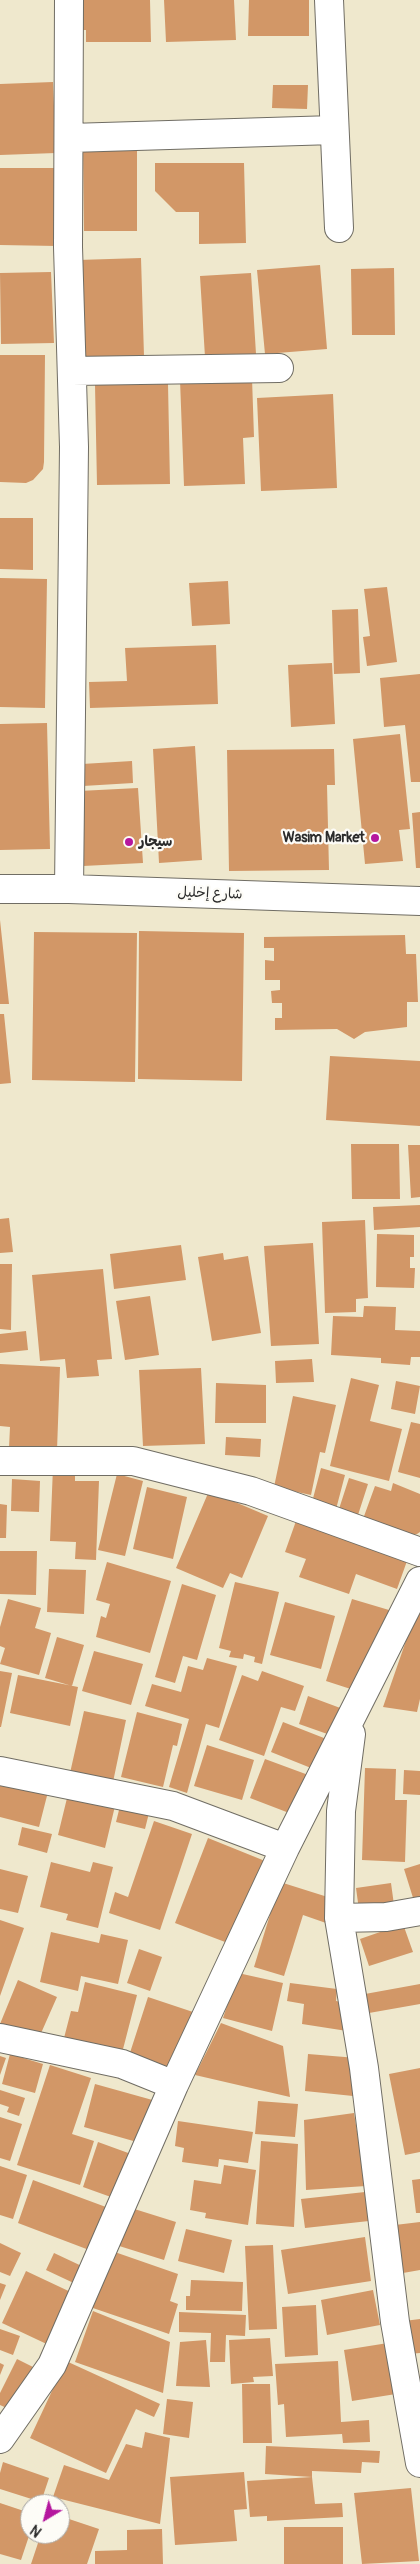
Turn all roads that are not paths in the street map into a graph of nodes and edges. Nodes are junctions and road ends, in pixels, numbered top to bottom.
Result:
1 (69, 0) edge
2 (329, 0) edge
3 (334, 130) junction
4 (70, 138) junction
5 (340, 228) dead end
6 (279, 368) dead end
7 (72, 372) junction
8 (0, 889) edge
9 (68, 889) junction
10 (420, 901) edge
11 (0, 1461) edge
12 (420, 1552) edge
13 (420, 1581) edge
14 (354, 1711) junction
15 (0, 1772) edge
16 (285, 1848) junction
17 (420, 1911) edge
18 (339, 1918) junction
19 (0, 2038) edge
20 (174, 2085) junction
21 (0, 2439) edge
22 (420, 2463) edge

1 - 4 street
2 - 3 street
3 - 4 street
3 - 5 street
4 - 7 street
6 - 7 street
7 - 9 street
8 - 9 street, شارع إخليل
9 - 10 street, شارع إخليل
11 - 12 street
13 - 14 street
14 - 16 street
14 - 18 street
15 - 16 street
16 - 20 street
17 - 18 street
18 - 22 street
19 - 20 street
20 - 21 street

